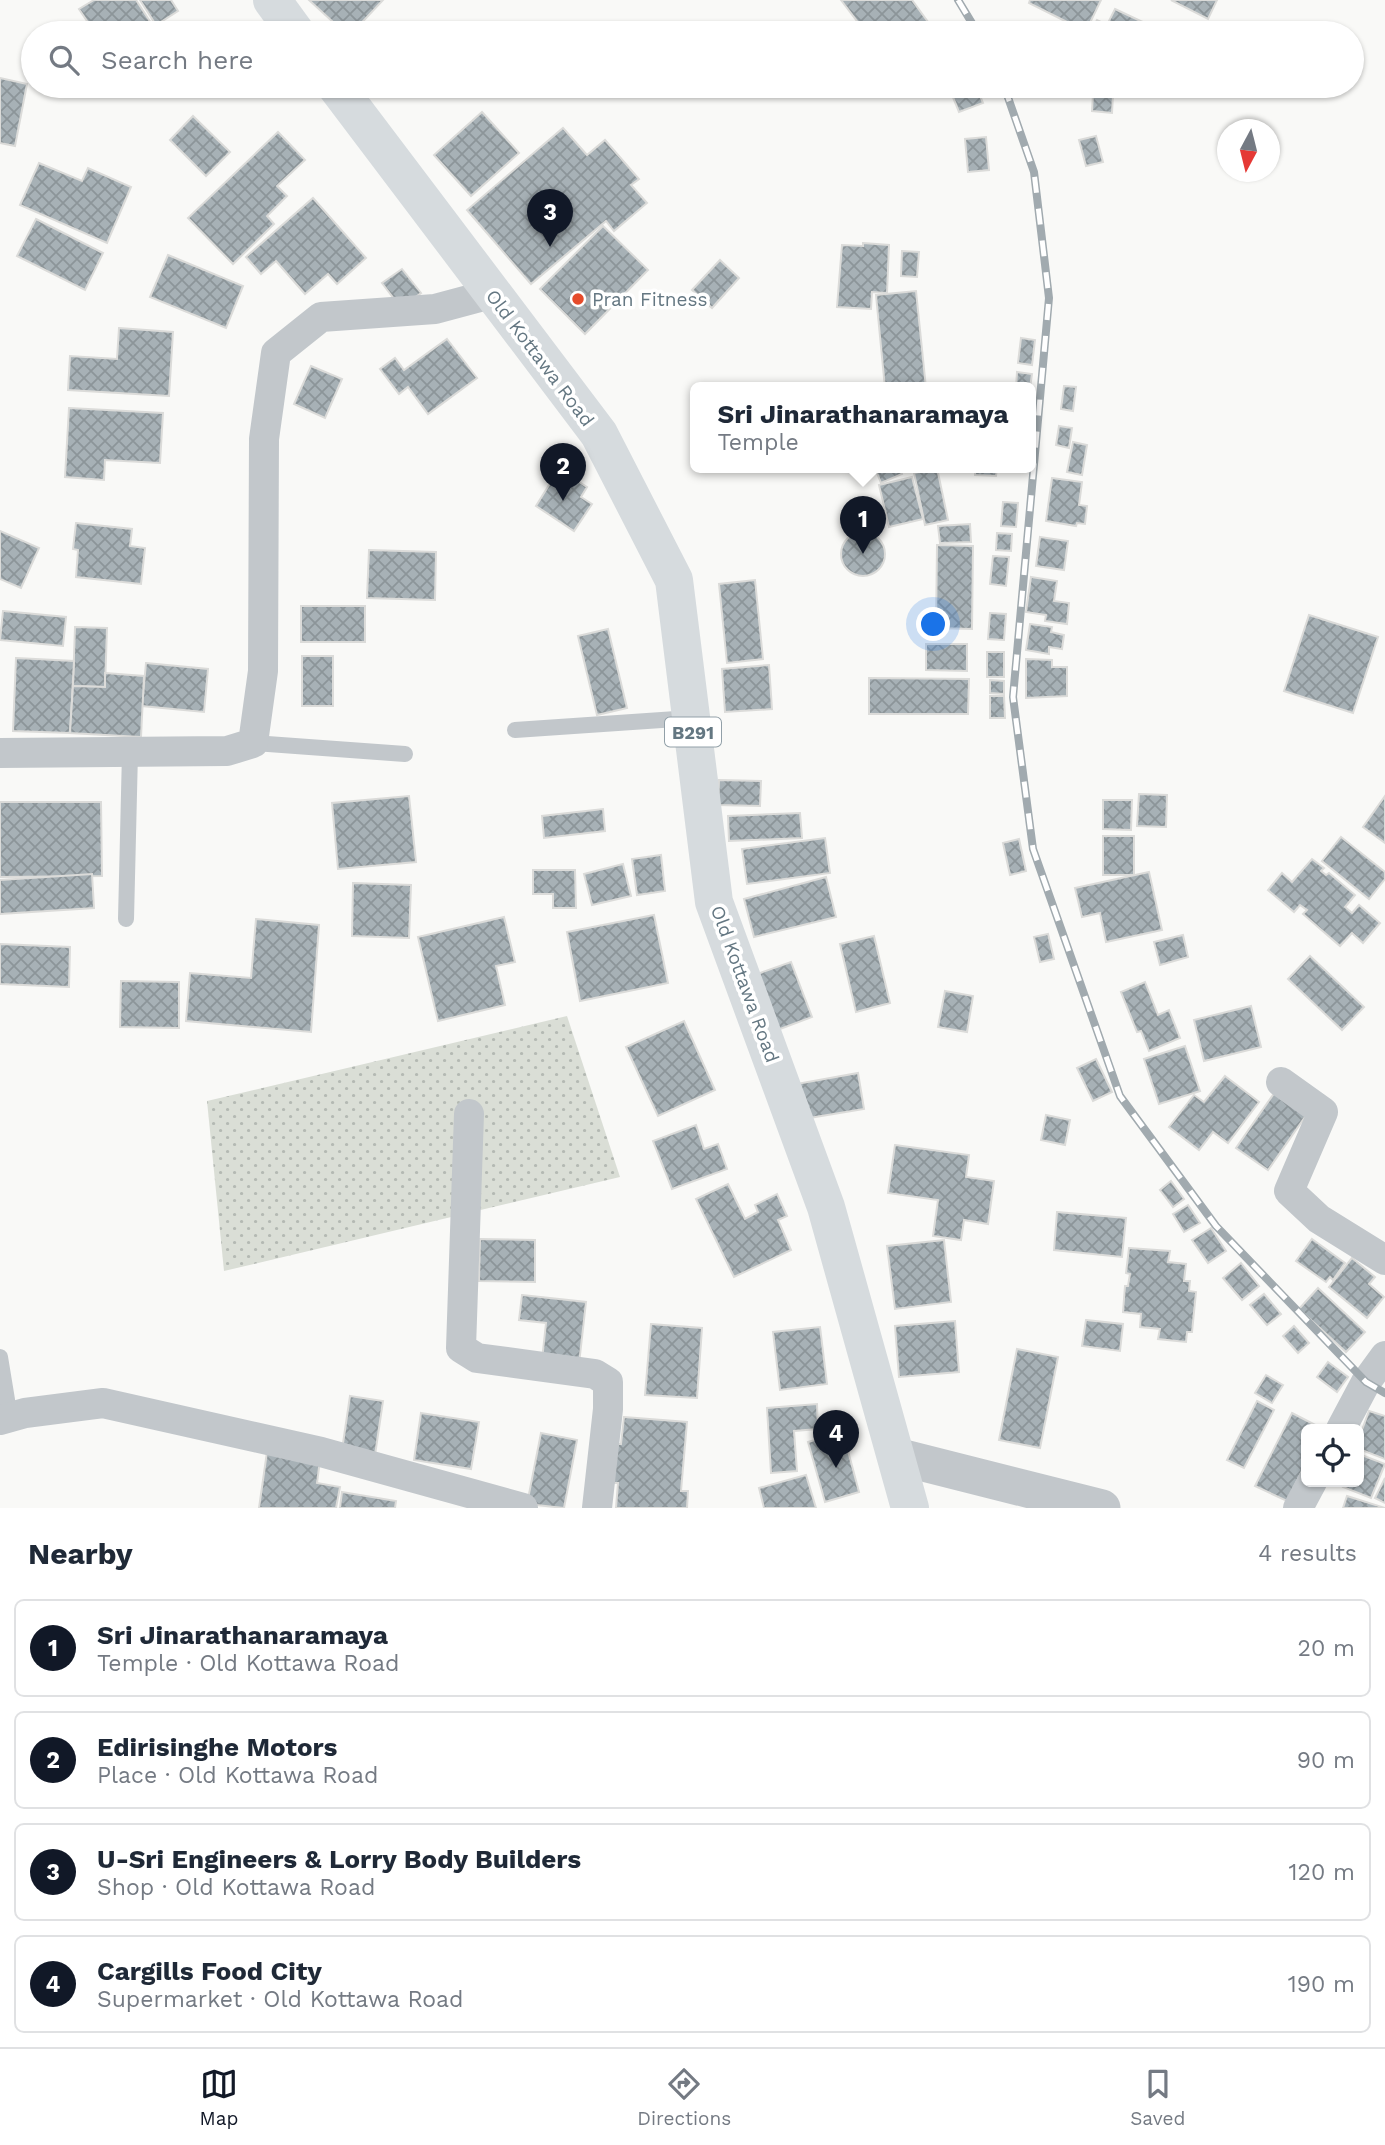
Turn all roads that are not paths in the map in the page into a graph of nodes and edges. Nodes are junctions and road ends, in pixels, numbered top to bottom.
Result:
1 (272, 0) edge
2 (287, 21) edge
3 (345, 98) edge
4 (491, 294) junction
5 (691, 718) junction
6 (515, 730) dead end
7 (253, 743) junction
8 (0, 752) edge
9 (130, 752) junction
10 (405, 754) dead end
11 (126, 919) dead end
12 (1281, 1082) dead end
13 (469, 1114) dead end
14 (1385, 1260) edge
15 (1385, 1356) edge
16 (0, 1357) edge
17 (5, 1419) edge
18 (1344, 1424) edge
19 (896, 1456) junction
20 (1309, 1487) edge
21 (523, 1508) edge
22 (597, 1508) edge
23 (910, 1508) edge
24 (1102, 1508) edge
25 (1298, 1508) edge

1 - 2 main road
3 - 4 main road, Old Kottawa Road / B291
4 - 5 main road, Old Kottawa Road / B291
4 - 7 street
5 - 6 lane
5 - 19 main road, Old Kottawa Road / B291
7 - 9 street
7 - 10 lane
8 - 9 street
9 - 11 lane
12 - 14 street
13 - 22 street
15 - 18 street
16 - 17 lane
17 - 21 street
19 - 23 main road, Old Kottawa Road / B291
19 - 24 street
20 - 25 street

